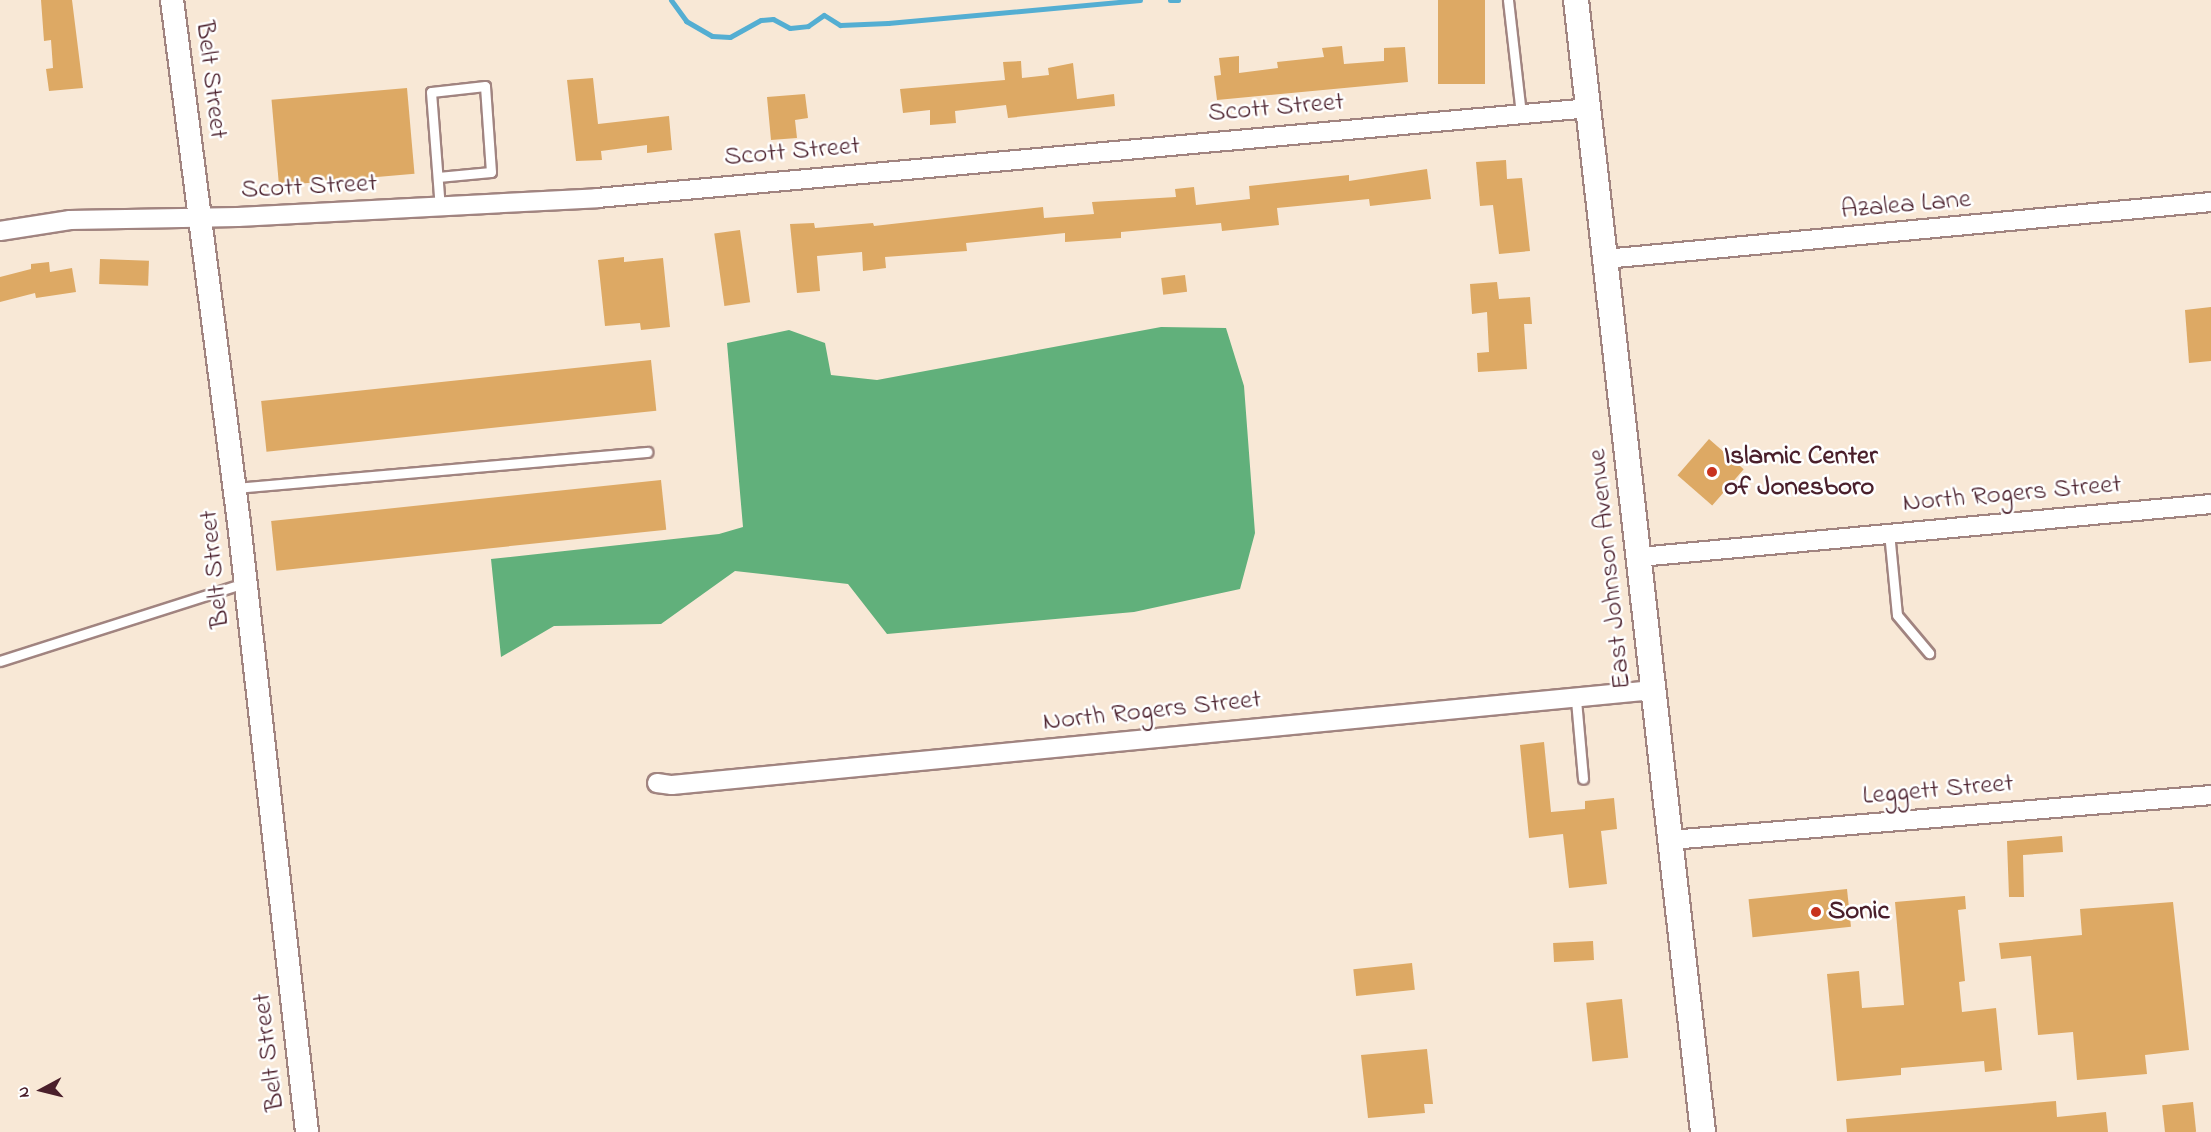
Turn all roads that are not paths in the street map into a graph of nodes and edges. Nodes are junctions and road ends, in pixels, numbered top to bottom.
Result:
1 (172, 0) edge
2 (1508, 0) edge
3 (1576, 0) edge
4 (1589, 108) junction
5 (1521, 114) junction
6 (438, 177) junction
7 (2211, 202) edge
8 (440, 208) junction
9 (200, 218) junction
10 (0, 231) edge
11 (1605, 259) junction
12 (647, 452) dead end
13 (234, 488) junction
14 (2211, 504) edge
15 (1889, 532) junction
16 (1640, 557) junction
17 (245, 583) junction
18 (1929, 653) dead end
19 (0, 661) edge
20 (1653, 690) junction
21 (1576, 699) junction
22 (1583, 779) dead end
23 (657, 783) dead end
24 (2211, 795) edge
25 (1671, 840) junction
26 (307, 1132) edge
27 (1703, 1132) edge

1 - 9 street, Belt Street
2 - 5 lane
3 - 4 main road, East Johnson Avenue
4 - 5 street, Scott Street
4 - 11 main road, East Johnson Avenue
5 - 8 street, Scott Street
6 - 6 lane
6 - 8 lane
7 - 11 street, Azalea Lane
8 - 9 street, Scott Street
9 - 10 street, Scott Street
9 - 13 street, Belt Street
11 - 16 main road, East Johnson Avenue
12 - 13 lane
13 - 17 street, Belt Street
14 - 15 street, North Rogers Street
15 - 16 street, North Rogers Street
15 - 18 lane
16 - 20 main road, East Johnson Avenue
17 - 19 lane
17 - 26 street, Belt Street
20 - 21 street, North Rogers Street
20 - 25 main road, East Johnson Avenue
21 - 22 lane
21 - 23 street, North Rogers Street
24 - 25 street, Leggett Street
25 - 27 main road, East Johnson Avenue

